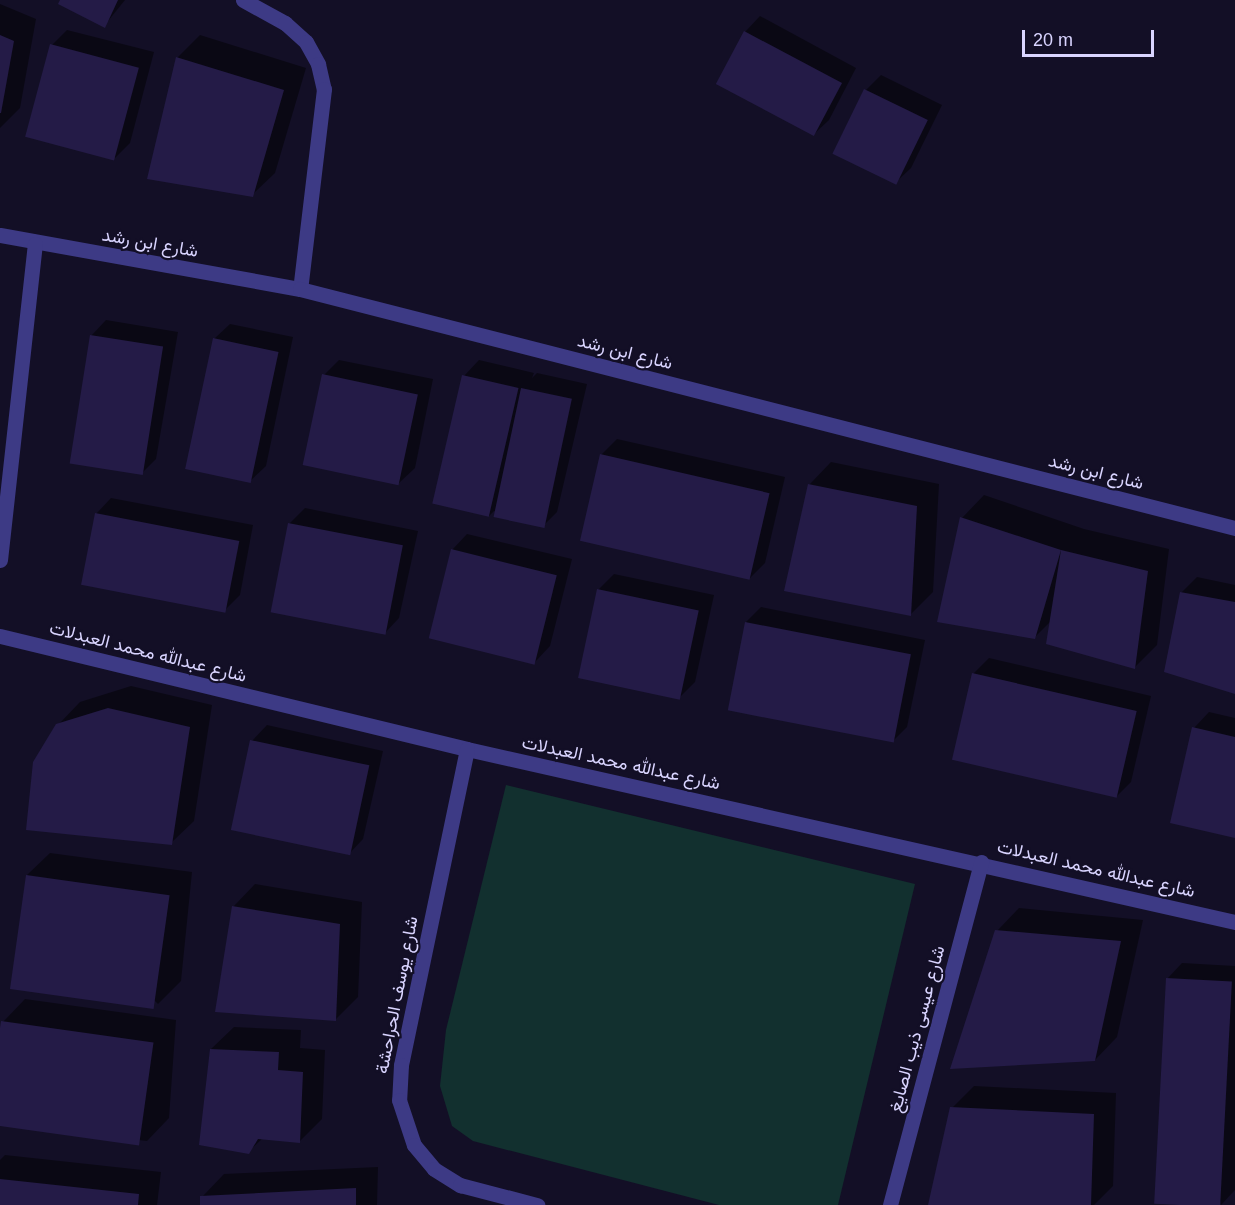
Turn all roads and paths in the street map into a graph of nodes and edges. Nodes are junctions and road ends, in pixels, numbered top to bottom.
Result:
1 (243, 0) edge
2 (0, 235) edge
3 (35, 244) junction
4 (300, 289) junction
5 (1235, 528) edge
6 (0, 560) edge
7 (0, 636) edge
8 (467, 749) junction
9 (981, 862) junction
10 (1235, 921) edge
11 (537, 1205) edge
12 (890, 1205) edge

1 - 4 street
2 - 3 street, شارع ابن رشد
3 - 4 street, شارع ابن رشد
3 - 6 street
4 - 5 street, شارع ابن رشد
7 - 8 street, شارع عبدالله محمد العبدلات
8 - 9 street, شارع عبدالله محمد العبدلات
8 - 11 street, شارع يوسف الحراحشة
9 - 10 street, شارع عبدالله محمد العبدلات
9 - 12 street, شارع عيسى ذيب الصايغ

